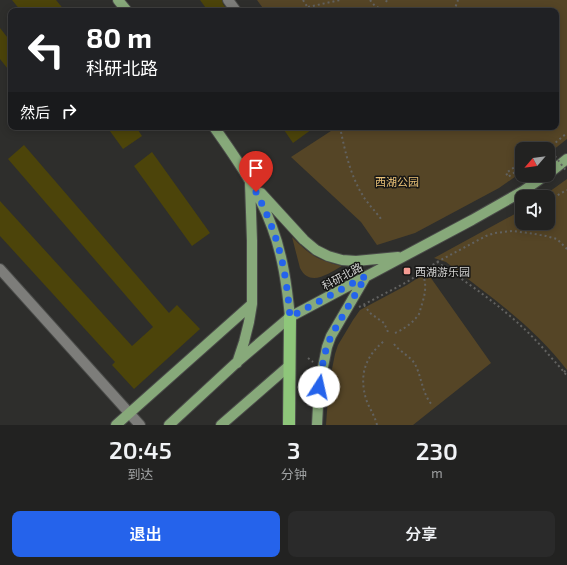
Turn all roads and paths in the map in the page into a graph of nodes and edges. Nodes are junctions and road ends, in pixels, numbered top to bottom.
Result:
1 (118, 0) edge
2 (303, 0) edge
3 (340, 0) edge
4 (370, 0) edge
5 (308, 7) joint
6 (125, 8) edge
7 (379, 8) edge
8 (216, 130) edge
9 (341, 130) edge
10 (567, 133) edge
11 (555, 144) edge
12 (555, 157) edge
13 (567, 159) edge
14 (515, 167) edge
15 (555, 168) edge
16 (515, 172) edge
17 (567, 172) edge
18 (250, 181) junction
19 (536, 182) edge
20 (567, 190) edge
21 (555, 197) edge
22 (381, 219) dead end
23 (567, 249) edge
24 (404, 256) junction
25 (437, 262) junction
26 (0, 269) edge
27 (422, 273) junction
28 (366, 276) junction
29 (252, 304) junction
30 (364, 305) junction
31 (356, 309) dead end
32 (290, 317) junction
33 (388, 332) dead end
34 (395, 333) dead end
35 (384, 341) dead end
36 (394, 344) dead end
37 (308, 358) dead end
38 (313, 362) dead end
39 (236, 363) junction
40 (290, 365) junction
41 (567, 369) edge
42 (564, 372) junction
43 (567, 376) edge
44 (432, 405) dead end
45 (129, 413) junction
46 (116, 425) edge
47 (140, 425) edge
48 (169, 425) edge
49 (221, 425) edge
50 (289, 425) edge
51 (317, 425) edge
52 (377, 425) edge

1 - 6 main road
2 - 5 path
3 - 5 path
4 - 7 path
8 - 18 main road
9 - 22 path
10 - 11 path
12 - 17 path, bridge
13 - 15 main road, 科研北路
14 - 16 path
18 - 24 main road
18 - 29 main road
18 - 32 main road
19 - 24 main road, 科研北路
20 - 21 path
23 - 25 path
24 - 28 main road, 科研北路
25 - 27 path
25 - 42 path
26 - 45 street
27 - 30 path
27 - 34 path
28 - 32 main road, 科研北路
28 - 51 main road
29 - 39 main road
29 - 45 main road
30 - 31 path
30 - 33 path
32 - 39 main road, 科研北路
32 - 40 highway
35 - 52 path
36 - 44 path
37 - 38 path
39 - 48 main road, 科研北路
40 - 49 main road
40 - 50 highway
41 - 42 path
42 - 43 path
45 - 46 main road
45 - 47 street

